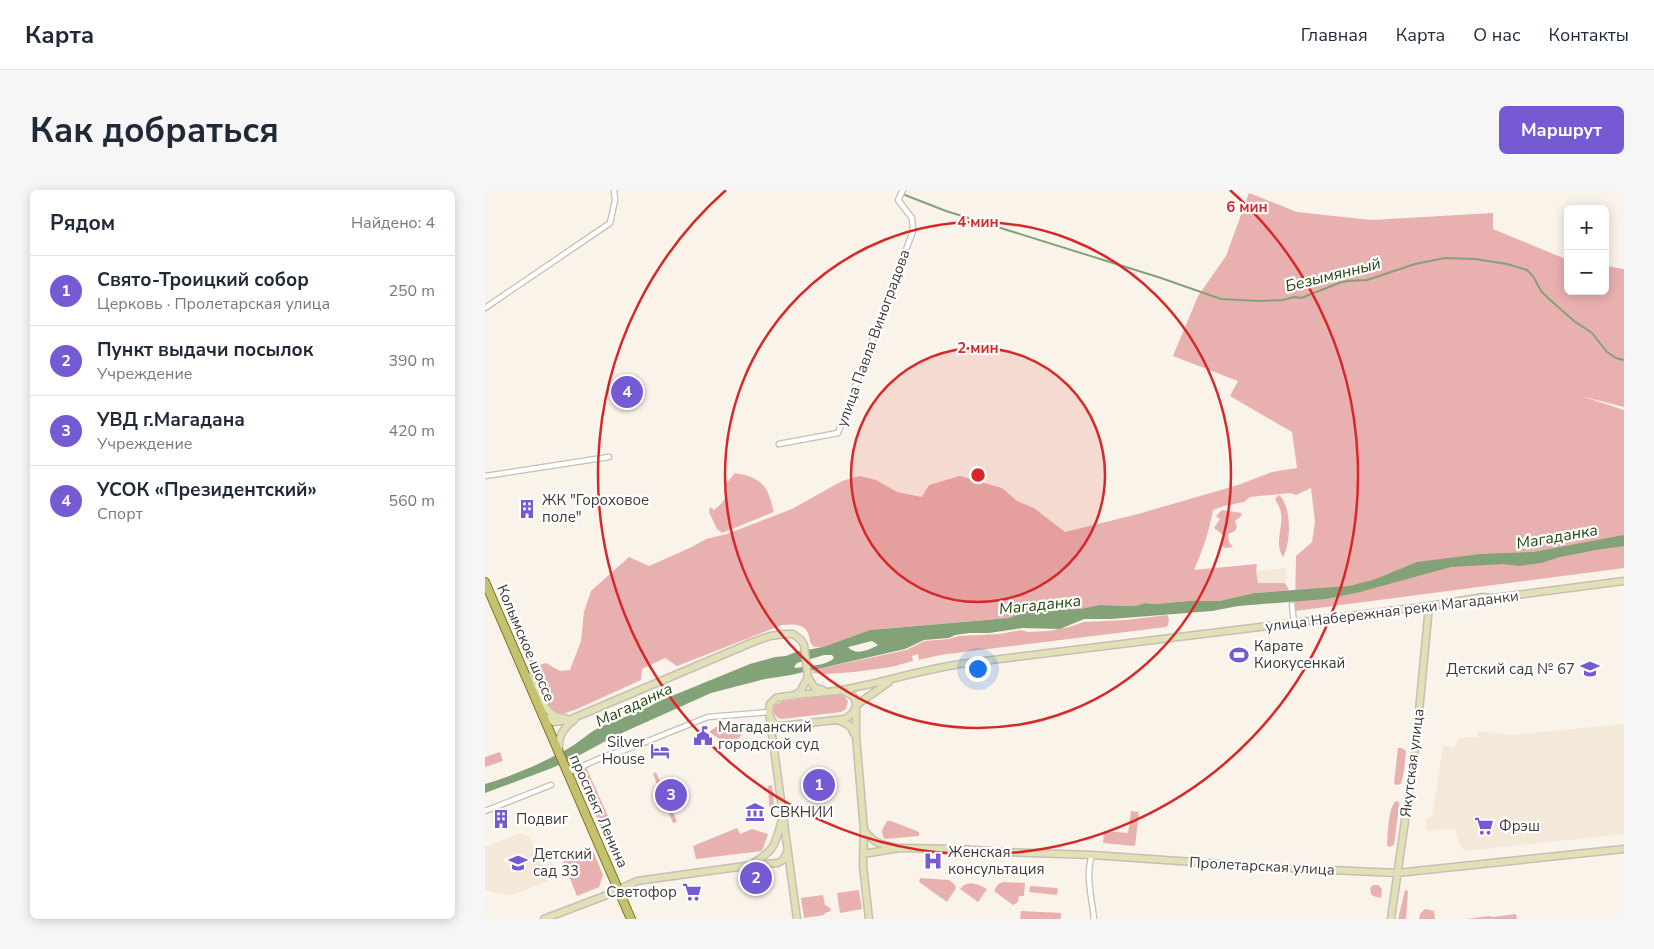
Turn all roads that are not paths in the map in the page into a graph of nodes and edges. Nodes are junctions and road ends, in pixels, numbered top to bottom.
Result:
1 (614, 190) edge
2 (903, 190) edge
3 (485, 308) edge
4 (779, 444) dead end
5 (609, 457) dead end
6 (485, 476) edge
7 (1624, 581) edge
8 (485, 582) edge
9 (1292, 606) dead end
10 (1429, 606) junction
11 (1294, 623) junction
12 (520, 664) junction
13 (807, 677) junction
14 (893, 680) junction
15 (841, 690) junction
16 (833, 691) junction
17 (793, 696) junction
18 (856, 706) junction
19 (541, 714) junction
20 (581, 714) junction
21 (769, 714) junction
22 (840, 721) junction
23 (787, 726) junction
24 (856, 736) junction
25 (773, 742) junction
26 (556, 743) junction
27 (566, 772) junction
28 (551, 785) dead end
29 (485, 811) edge
30 (783, 816) junction
31 (864, 830) junction
32 (899, 848) junction
33 (789, 849) junction
34 (1624, 849) edge
35 (863, 854) junction
36 (1092, 855) junction
37 (778, 863) junction
38 (752, 864) junction
39 (791, 870) junction
40 (1397, 873) junction
41 (619, 889) junction
42 (544, 919) edge
43 (631, 919) edge
44 (797, 919) edge
45 (869, 919) edge
46 (1094, 919) edge
47 (1391, 919) edge

1 - 3 street
2 - 4 street, улица Павла Виноградова
5 - 6 street
7 - 10 street, улица Набережная реки Магаданки
8 - 12 main road, Колымское шоссе
9 - 11 street
10 - 11 street, улица Набережная реки Магаданки
10 - 40 street, Якутская улица
11 - 14 street, улица Набережная реки Магаданки
12 - 19 main road, Колымское шоссе
12 - 20 street
13 - 16 street
13 - 17 street
13 - 20 street
14 - 15 street, улица Набережная реки Магаданки
14 - 18 street, улица Набережная реки Магаданки
15 - 16 street, улица Набережная реки Магаданки
15 - 18 street
16 - 17 street, улица Набережная реки Магаданки
17 - 21 street, улица Набережная реки Магаданки
18 - 22 street, улица Набережная реки Магаданки
18 - 24 street
19 - 20 street
19 - 26 main road, проспект Ленина
20 - 26 street
21 - 23 street
21 - 25 street
21 - 27 street
22 - 23 street
22 - 24 street
23 - 25 street
24 - 31 street
25 - 30 street
26 - 27 main road, проспект Ленина
27 - 41 main road, проспект Ленина
28 - 29 street
30 - 33 street
30 - 38 street
31 - 32 street, Пролетарская улица
31 - 35 street
32 - 35 street, Пролетарская улица
32 - 36 street, Пролетарская улица
33 - 37 street
33 - 39 street
34 - 40 street, Пролетарская улица
35 - 45 street
36 - 40 street, Пролетарская улица
36 - 46 street
37 - 38 street
37 - 39 street
38 - 41 street
39 - 44 street
40 - 47 street, Якутская улица
41 - 42 street
41 - 43 main road, проспект Ленина

